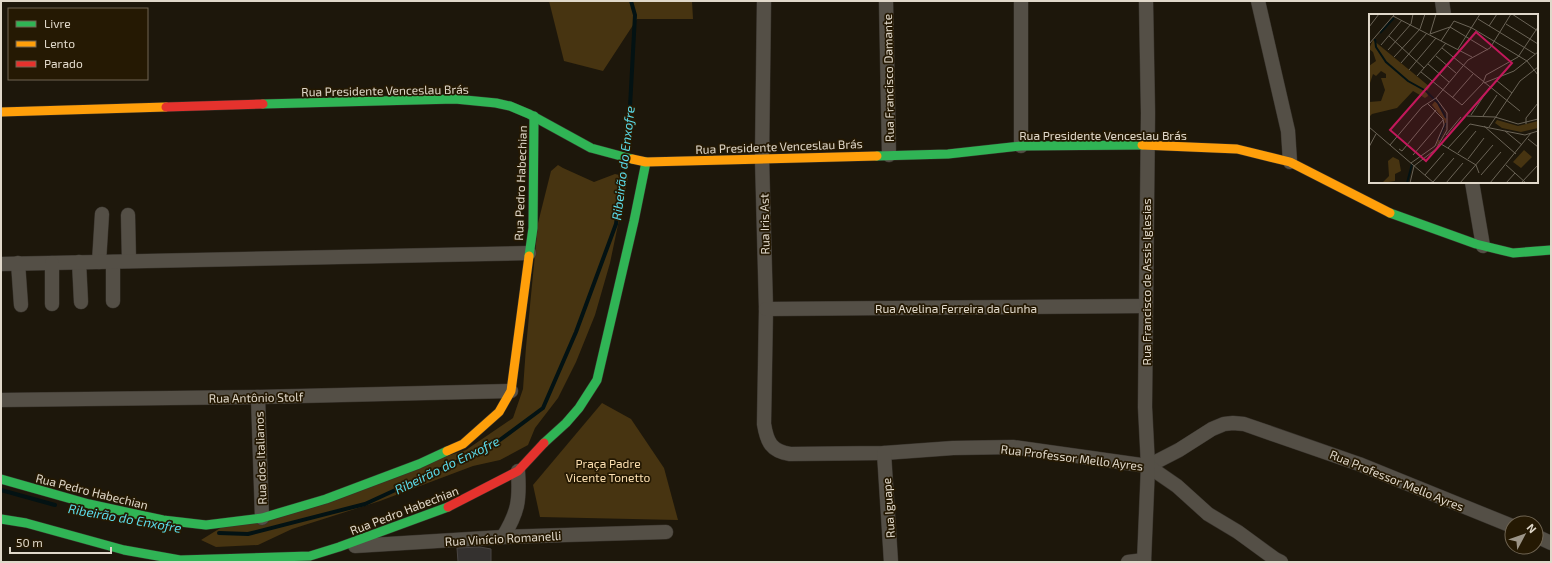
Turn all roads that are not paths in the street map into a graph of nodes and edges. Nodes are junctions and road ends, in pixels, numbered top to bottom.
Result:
1 (764, 1) edge
2 (886, 1) edge
3 (1021, 1) edge
4 (1146, 1) edge
5 (1258, 1) edge
6 (1442, 1) edge
7 (1444, 14) edge
8 (1, 112) edge
9 (534, 116) junction
10 (1148, 145) junction
11 (1021, 146) junction
12 (889, 155) junction
13 (762, 158) junction
14 (646, 162) junction
15 (1290, 162) junction
16 (1472, 183) edge
17 (102, 214) dead end
18 (128, 214) dead end
19 (1483, 246) junction
20 (1551, 250) edge
21 (529, 253) junction
22 (129, 261) junction
23 (79, 262) junction
24 (106, 262) junction
25 (18, 263) junction
26 (52, 263) junction
27 (1, 264) edge
28 (113, 301) dead end
29 (81, 302) dead end
30 (52, 304) dead end
31 (21, 305) dead end
32 (1146, 306) junction
33 (766, 309) junction
34 (511, 391) junction
35 (258, 397) junction
36 (1, 400) edge
37 (771, 446) joint
38 (884, 453) junction
39 (1148, 466) junction
40 (518, 471) junction
41 (1, 479) edge
42 (262, 518) junction
43 (1, 519) edge
44 (1504, 523) edge
45 (666, 532) dead end
46 (503, 537) junction
47 (339, 547) junction
48 (272, 560) edge
49 (1144, 561) edge
50 (1277, 561) edge
51 (891, 562) edge
52 (1128, 562) edge

1 - 13 street, Rua Iris Ast
2 - 12 street, Rua Francisco Damante
3 - 11 street
4 - 10 street, Rua Francisco de Assis Iglesias
5 - 15 street
6 - 7 street
8 - 9 street, Rua Presidente Venceslau Brás
9 - 14 street, Rua Presidente Venceslau Brás
9 - 21 street, Rua Pedro Habechian
10 - 11 street, Rua Presidente Venceslau Brás
10 - 15 street, Rua Presidente Venceslau Brás
10 - 32 street, Rua Francisco de Assis Iglesias
11 - 12 street, Rua Presidente Venceslau Brás
12 - 13 street, Rua Presidente Venceslau Brás
13 - 14 street, Rua Presidente Venceslau Brás
13 - 33 street, Rua Iris Ast
14 - 40 street, Rua Pedro Habechian
15 - 19 street, Rua Presidente Venceslau Brás
16 - 19 street
17 - 24 street
18 - 22 street
19 - 20 street, Rua Presidente Venceslau Brás
21 - 22 street
21 - 34 street, Rua Pedro Habechian
22 - 24 street
23 - 24 street
23 - 26 street
23 - 29 street
24 - 28 street
25 - 26 street
25 - 27 street
25 - 31 street
26 - 30 street
32 - 33 street, Rua Avelina Ferreira da Cunha
32 - 39 street, Rua Francisco de Assis Iglesias
33 - 37 street, Rua Iris Ast
34 - 35 street, Rua Antônio Stolf
34 - 42 street, Rua Pedro Habechian
35 - 36 street, Rua Antônio Stolf
35 - 42 street, Rua dos Italianos
37 - 38 street, Rua Professor Mello Ayres
38 - 39 street, Rua Professor Mello Ayres
38 - 51 street, Rua Iguape
39 - 44 street, Rua Professor Mello Ayres
39 - 49 street, Rua Francisco de Assis Iglesias
39 - 50 street
40 - 46 street
40 - 47 street, Rua Pedro Habechian
41 - 42 street, Rua Pedro Habechian
43 - 48 street, Rua Pedro Habechian
45 - 46 street, Rua Vinício Romanelli
46 - 47 street, Rua Vinício Romanelli
47 - 48 street, Rua Pedro Habechian
49 - 52 street

